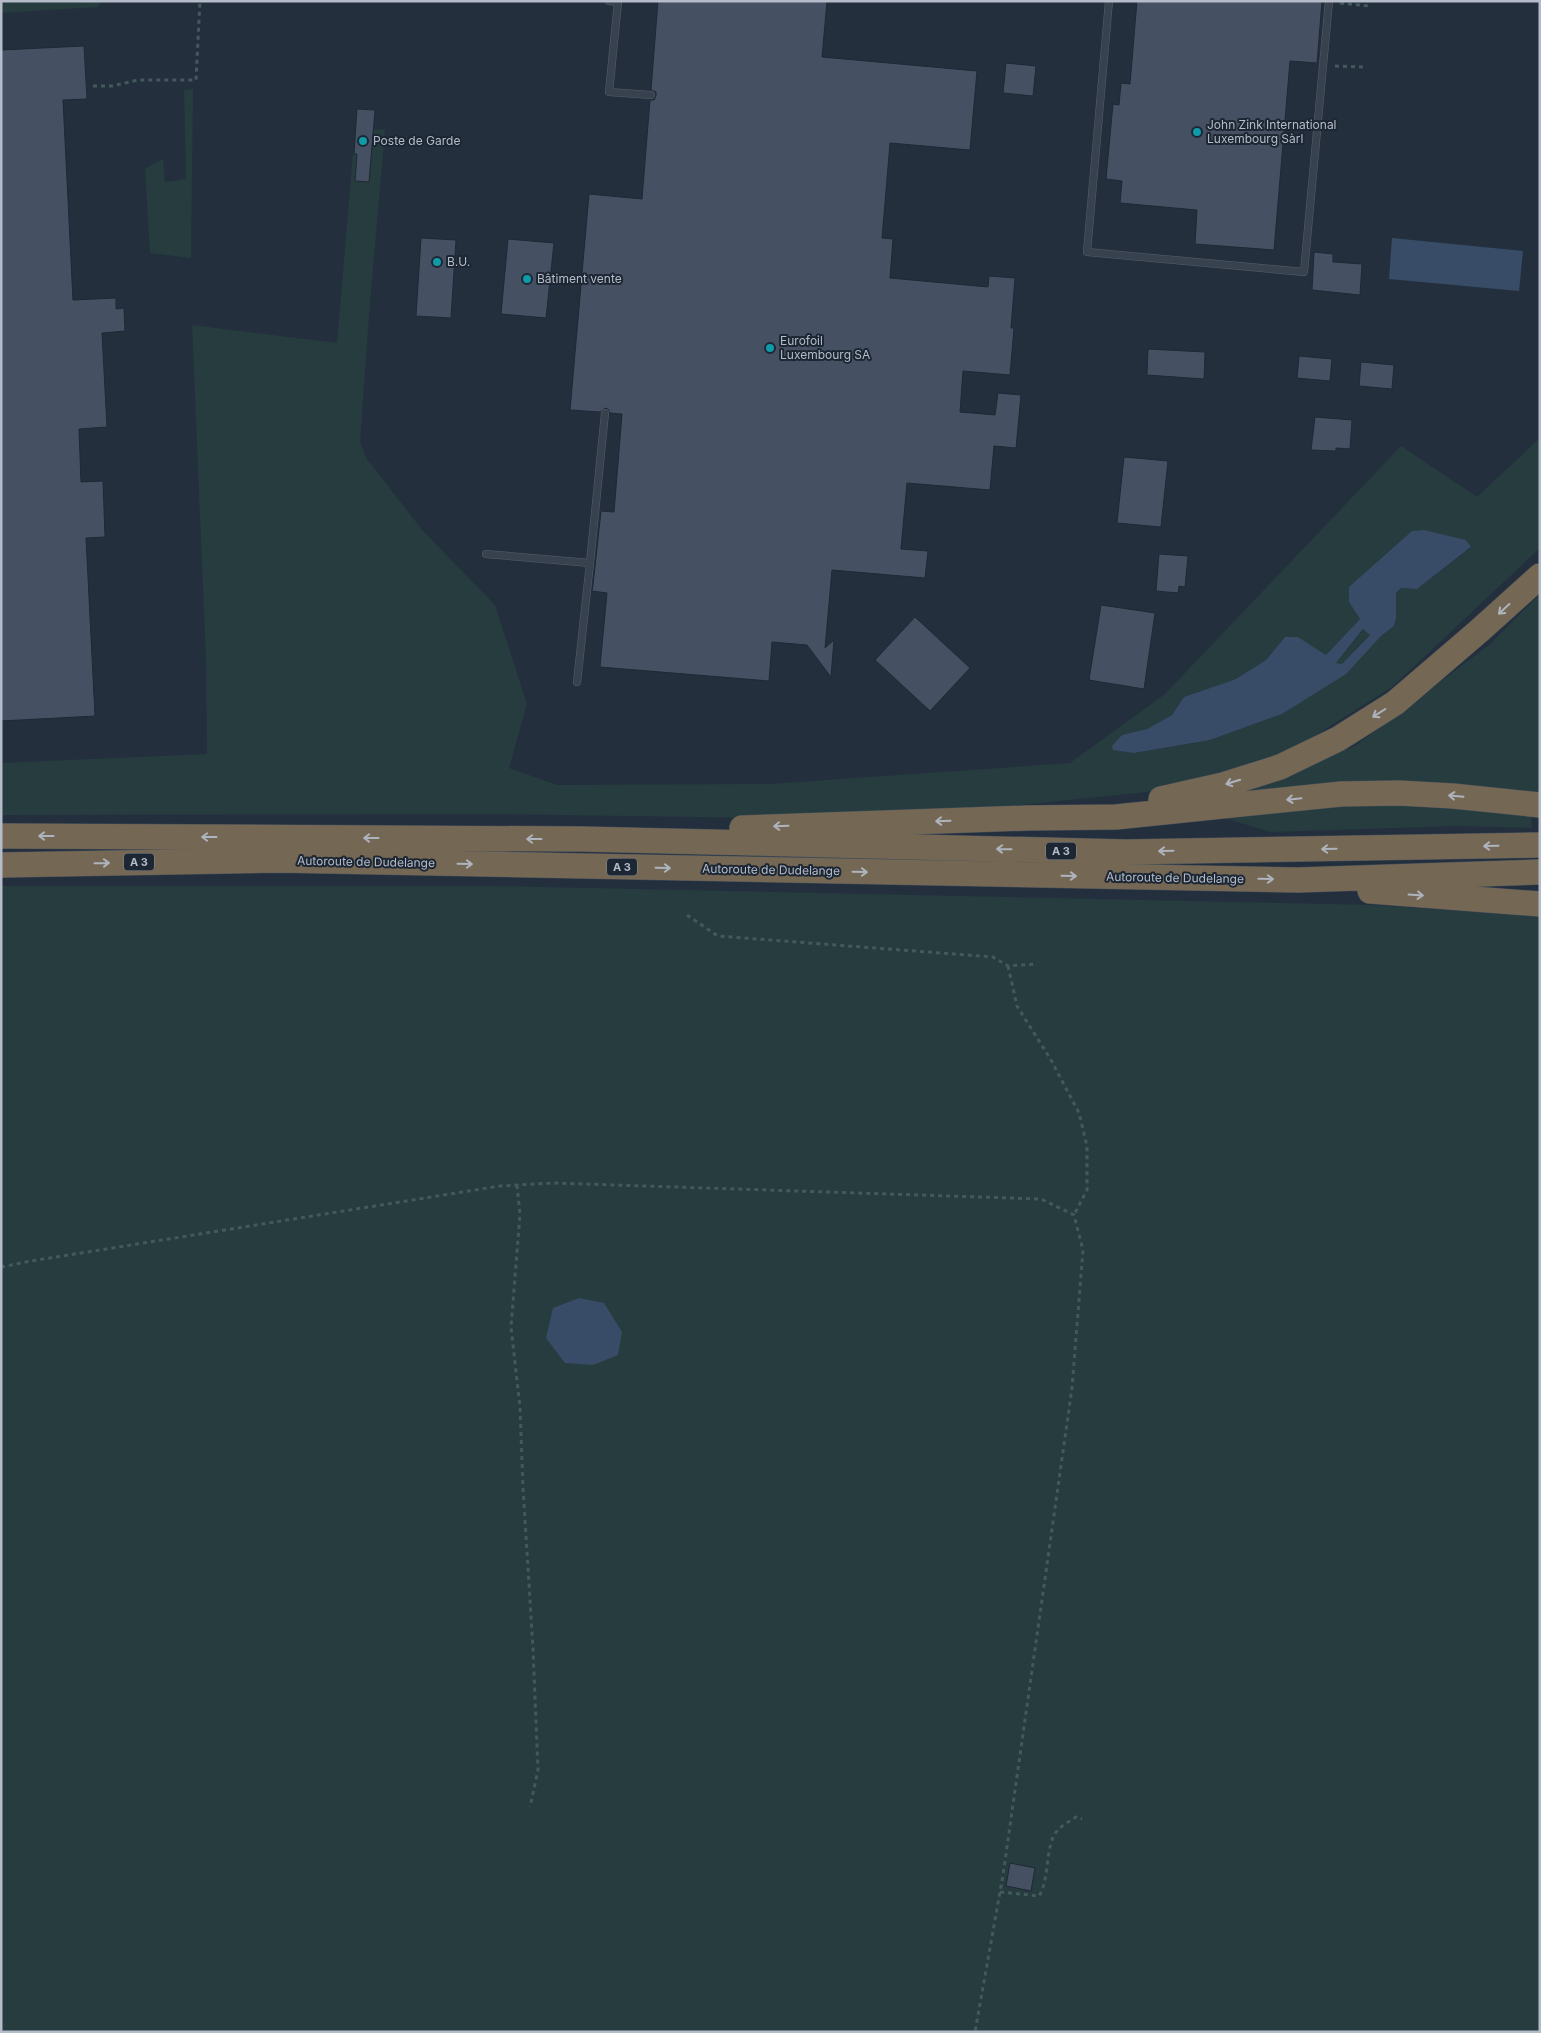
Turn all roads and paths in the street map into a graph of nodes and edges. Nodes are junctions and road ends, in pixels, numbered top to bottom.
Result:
1 (200, 1) edge
2 (609, 1) edge
3 (1109, 1) edge
4 (619, 2) edge
5 (1329, 2) edge
6 (1369, 6) dead end
7 (1323, 65) junction
8 (1364, 67) dead end
9 (93, 86) dead end
10 (651, 96) dead end
11 (605, 413) dead end
12 (486, 554) dead end
13 (590, 563) junction
14 (1540, 576) edge
15 (577, 682) dead end
16 (1540, 805) edge
17 (1027, 818) junction
18 (1, 836) edge
19 (582, 839) junction
20 (1540, 845) edge
21 (1, 865) edge
22 (1540, 872) edge
23 (1298, 880) junction
24 (1540, 904) edge
25 (687, 915) dead end
26 (1035, 964) dead end
27 (1008, 966) junction
28 (516, 1185) junction
29 (1074, 1215) junction
30 (1, 1267) edge
31 (530, 1807) dead end
32 (1082, 1819) dead end
33 (1000, 1892) junction
34 (975, 2032) edge

1 - 9 path
2 - 4 lane
3 - 7 lane
4 - 10 lane
5 - 6 path
5 - 7 lane
7 - 8 path
11 - 13 lane
12 - 13 lane
13 - 15 lane
14 -> 17 highway, A 3
16 -> 17 highway, A 3
17 -> 19 highway, A 3
19 -> 18 highway, Autoroute de Dudelange / A 3
20 -> 19 highway, Autoroute de Dudelange / A 3
21 -> 23 highway, Autoroute de Dudelange / A 3
22 - 23 highway, Autoroute de Dudelange / A 3
23 -> 24 highway, A 3
25 - 27 path
26 - 27 path
27 - 29 path
28 - 29 path
28 - 30 path
28 - 31 path
29 - 33 path
32 - 33 path
33 - 34 path

